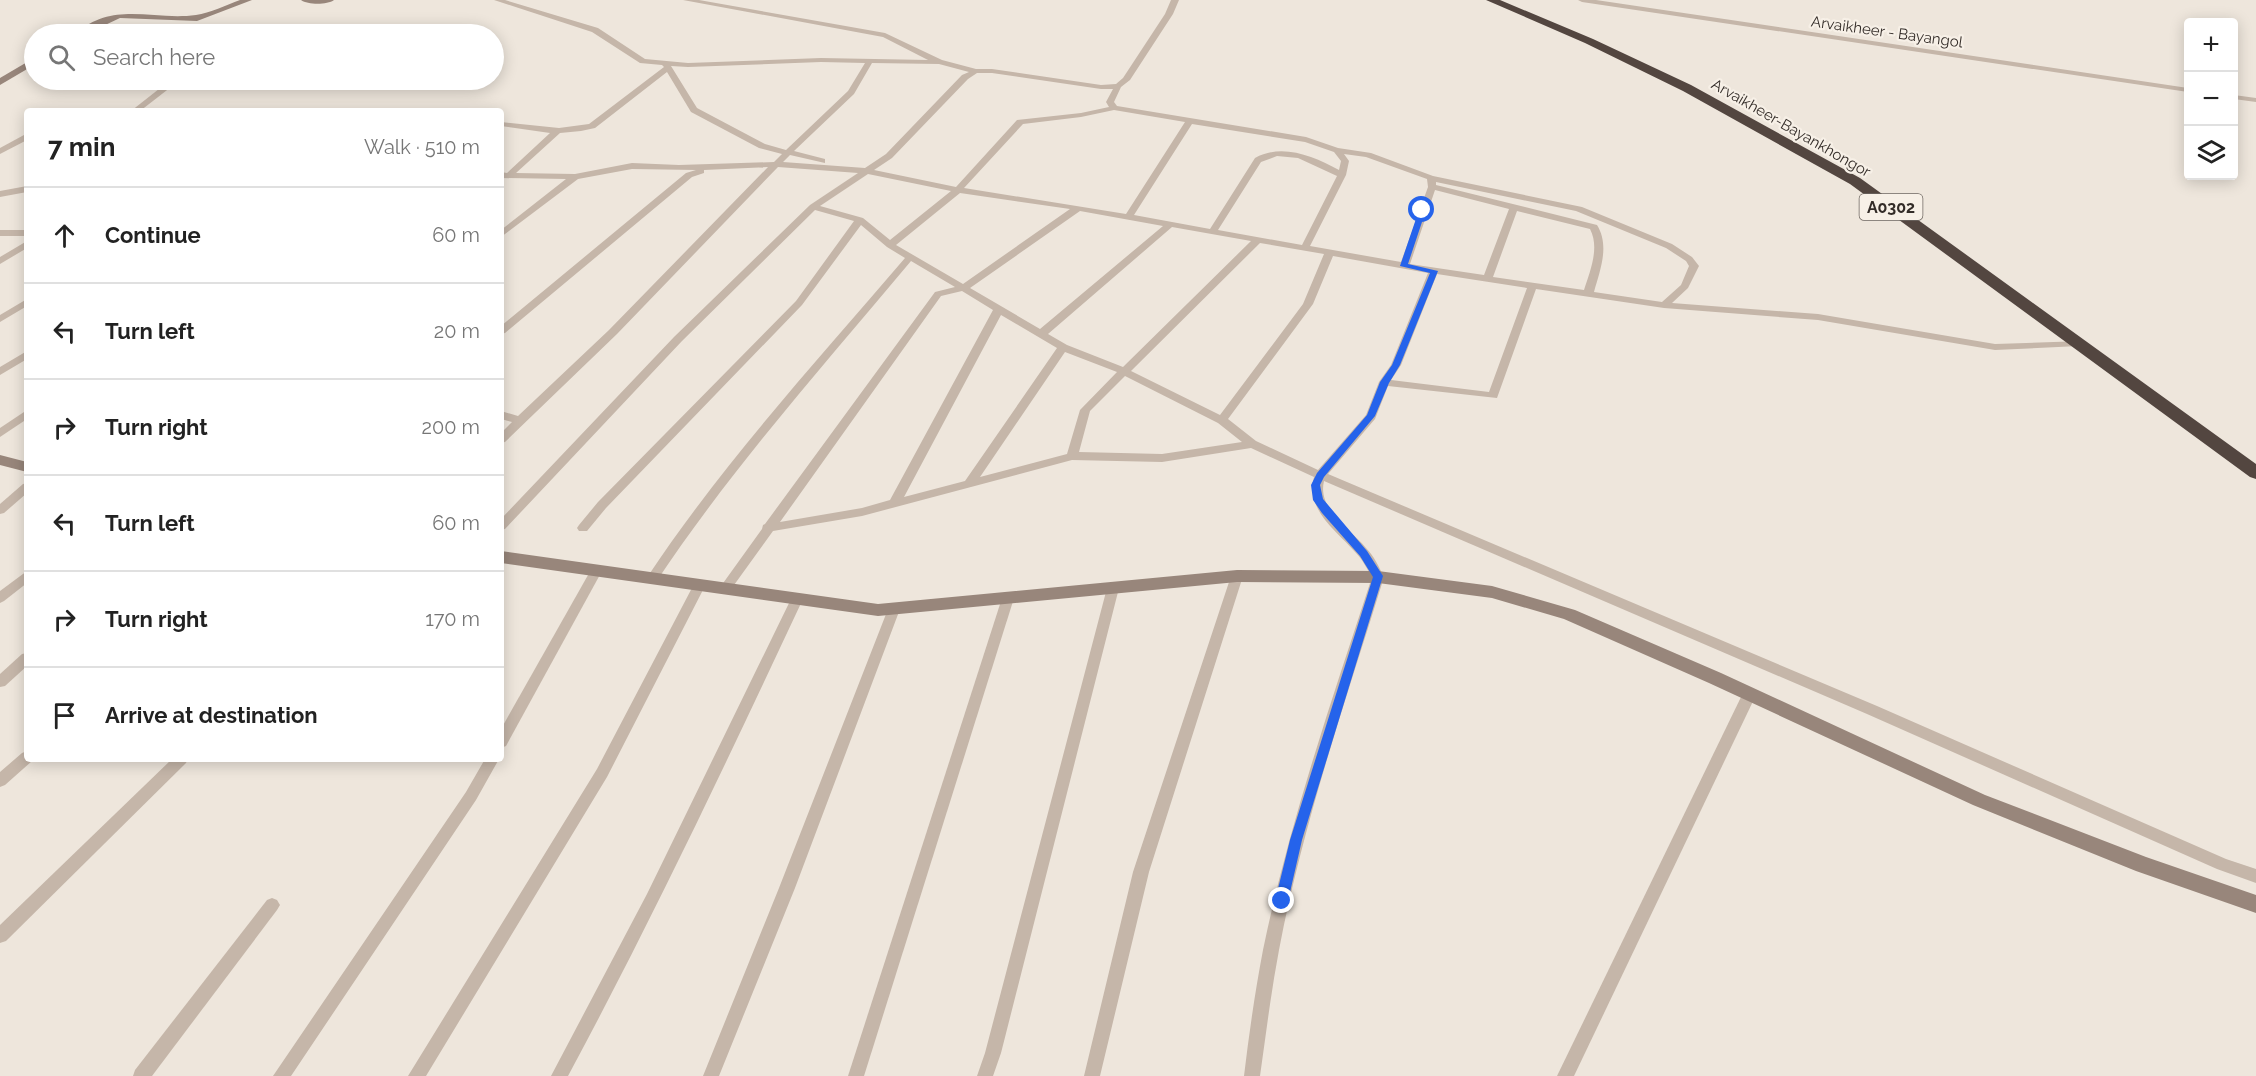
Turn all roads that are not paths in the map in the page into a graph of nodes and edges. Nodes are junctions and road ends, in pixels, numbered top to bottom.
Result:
1 (248, 0) edge
2 (305, 0) edge
3 (330, 0) edge
4 (498, 0) edge
5 (687, 0) edge
6 (1175, 0) edge
7 (1491, 0) edge
8 (1582, 0) edge
9 (101, 24) edge
10 (870, 61) junction
11 (939, 62) junction
12 (666, 65) junction
13 (24, 67) edge
14 (976, 71) junction
15 (0, 82) edge
16 (1118, 86) junction
17 (2184, 89) edge
18 (162, 90) edge
19 (2238, 98) edge
20 (2256, 100) edge
21 (139, 108) edge
22 (1114, 108) junction
23 (1190, 121) junction
24 (504, 124) edge
25 (557, 131) junction
26 (24, 139) edge
27 (1337, 150) junction
28 (0, 151) edge
29 (787, 154) junction
30 (776, 164) junction
31 (715, 167) junction
32 (835, 168) junction
33 (868, 171) junction
34 (506, 174) edge
35 (1342, 175) junction
36 (575, 177) junction
37 (1432, 182) junction
38 (24, 188) edge
39 (958, 190) junction
40 (0, 194) edge
41 (813, 207) junction
42 (1514, 207) junction
43 (1078, 208) junction
44 (1128, 216) junction
45 (860, 220) junction
46 (1171, 224) junction
47 (0, 232) edge
48 (504, 232) edge
49 (1212, 232) junction
50 (24, 233) edge
51 (1258, 240) junction
52 (890, 245) junction
53 (24, 246) edge
54 (1304, 249) junction
55 (1329, 253) junction
56 (910, 257) junction
57 (0, 261) edge
58 (1404, 266) junction
59 (1434, 271) junction
60 (1488, 279) junction
61 (1532, 286) junction
62 (964, 288) junction
63 (1588, 294) junction
64 (24, 304) edge
65 (1664, 305) junction
66 (999, 309) junction
67 (0, 319) edge
68 (504, 329) edge
69 (1041, 334) junction
70 (2079, 343) junction
71 (1063, 347) junction
72 (24, 356) edge
73 (1123, 371) junction
74 (0, 372) edge
75 (1384, 382) junction
76 (24, 416) edge
77 (504, 416) edge
78 (519, 420) junction
79 (1222, 420) junction
80 (0, 433) edge
81 (504, 436) edge
82 (1252, 444) junction
83 (1072, 456) junction
84 (0, 460) edge
85 (24, 466) edge
86 (2256, 473) edge
87 (1320, 475) junction
88 (970, 482) junction
89 (24, 490) edge
90 (896, 502) junction
91 (0, 510) edge
92 (504, 523) edge
93 (583, 528) dead end
94 (767, 528) junction
95 (504, 557) edge
96 (596, 572) junction
97 (1237, 576) junction
98 (1378, 576) junction
99 (24, 578) edge
100 (652, 579) junction
101 (699, 586) junction
102 (1113, 588) junction
103 (725, 589) junction
104 (0, 598) edge
105 (1008, 598) junction
106 (797, 599) junction
107 (894, 609) junction
108 (24, 661) edge
109 (0, 682) edge
110 (1749, 695) junction
111 (504, 737) edge
112 (24, 760) edge
113 (178, 762) edge
114 (490, 762) edge
115 (0, 781) edge
116 (2256, 876) edge
117 (2256, 904) edge
118 (272, 905) dead end
119 (0, 936) edge
120 (1252, 1075) edge
121 (141, 1076) edge
122 (281, 1076) edge
123 (416, 1076) edge
124 (559, 1076) edge
125 (711, 1076) edge
126 (856, 1076) edge
127 (985, 1076) edge
128 (1092, 1076) edge
129 (1565, 1076) edge

1 - 9 street
2 - 3 street
4 - 12 street
5 - 11 street
6 - 16 street
7 - 70 highway, Arvaikheer-Bayankhongor / A0302
8 - 17 street, Arvaikheer - Bayangol
10 - 11 street
10 - 12 street
10 - 29 street
11 - 14 street
12 - 25 street
12 - 29 street
13 - 15 street
14 - 16 street
14 - 33 street
16 - 22 street
18 - 21 street
19 - 20 street
22 - 23 street
22 - 39 street
23 - 27 street
23 - 44 street
24 - 25 street
25 - 34 street
26 - 28 street
27 - 35 street
27 - 37 street
29 - 30 street
29 - 32 street
30 - 31 street
30 - 32 street
30 - 78 street
31 - 36 street
31 - 68 street
32 - 33 street
33 - 39 street
33 - 41 street
34 - 36 street
35 - 49 street
35 - 54 street
36 - 48 street
37 - 42 street
37 - 58 street
37 - 65 street
38 - 40 street
39 - 43 street
39 - 52 street
41 - 45 street
41 - 92 street
42 - 60 street
42 - 63 street
43 - 44 street
43 - 62 street
44 - 46 street
45 - 52 street
45 - 93 street
46 - 49 street
46 - 69 street
47 - 50 street
49 - 51 street
51 - 54 street
51 - 73 street
52 - 56 street
53 - 57 street
54 - 55 street
55 - 58 street
55 - 79 street
56 - 62 street
56 - 100 street
58 - 59 street
59 - 60 street
59 - 75 street
60 - 61 street
61 - 63 street
61 - 75 street
62 - 66 street
62 - 94 street
63 - 65 street
64 - 67 street
65 - 70 street
66 - 69 street
66 - 90 street
69 - 71 street
70 - 86 highway, Arvaikheer-Bayankhongor / A0302
71 - 73 street
71 - 88 street
72 - 74 street
73 - 79 street
73 - 83 street
75 - 87 street
76 - 80 street
77 - 78 street
78 - 81 street
79 - 82 street
82 - 83 street
82 - 87 street
83 - 88 street
84 - 85 street
87 - 98 street
87 - 116 street
88 - 90 street
89 - 91 street
90 - 94 street
94 - 103 street
95 - 96 street
96 - 100 street
96 - 111 street
97 - 98 street
97 - 102 street
97 - 128 street
98 - 110 street
98 - 120 street
99 - 104 street
100 - 101 street
101 - 103 street
101 - 123 street
102 - 105 street
102 - 127 street
103 - 106 street
105 - 107 street
105 - 126 street
106 - 107 street
106 - 124 street
107 - 125 street
108 - 109 street
110 - 117 street
110 - 129 street
112 - 115 street
113 - 119 street
114 - 122 street
118 - 121 street

